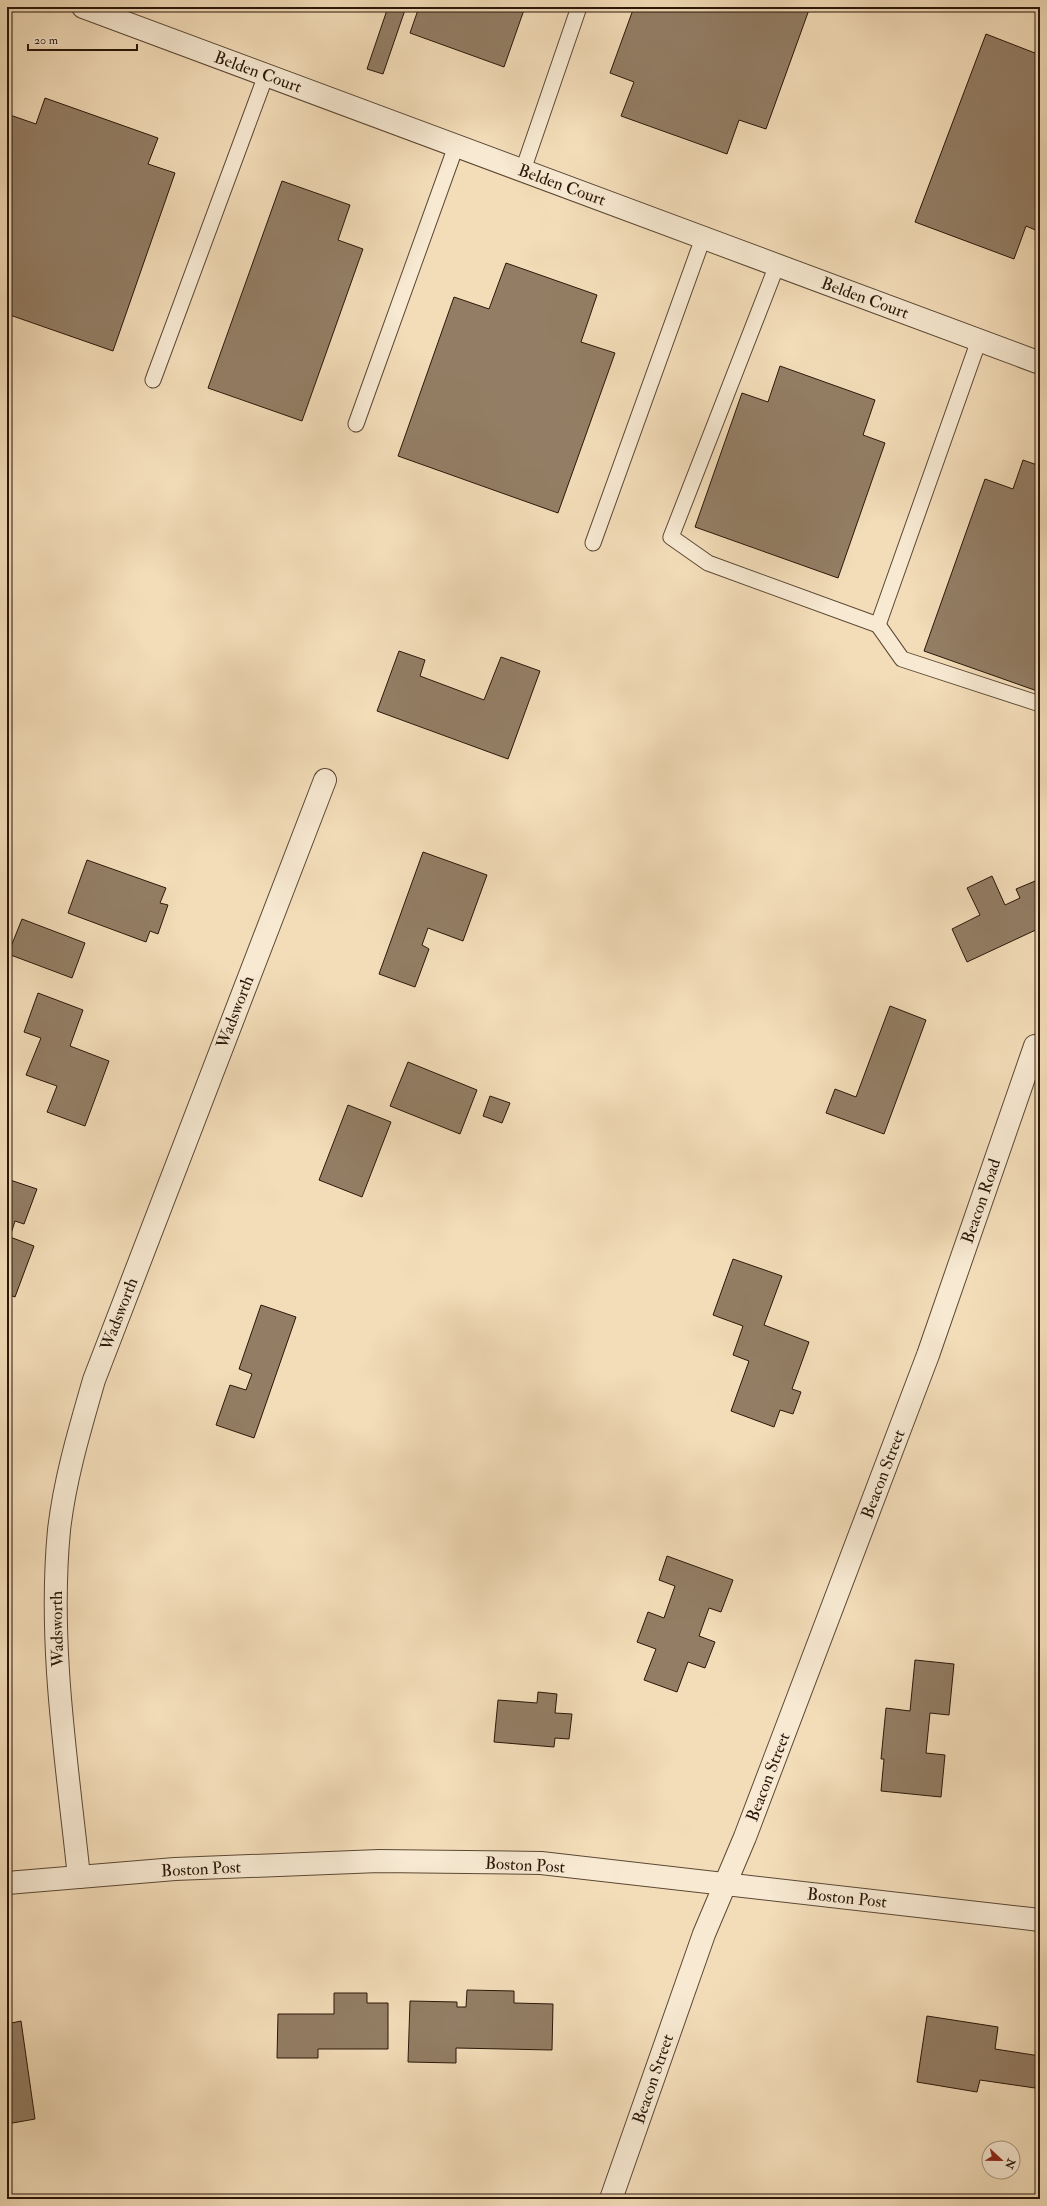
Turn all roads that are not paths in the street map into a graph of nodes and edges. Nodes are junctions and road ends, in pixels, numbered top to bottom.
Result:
1 (83, 7) edge
2 (579, 7) edge
3 (266, 75) junction
4 (456, 146) junction
5 (523, 170) junction
6 (703, 238) junction
7 (777, 265) junction
8 (979, 340) junction
9 (1040, 363) edge
10 (153, 380) dead end
11 (356, 424) dead end
12 (593, 543) dead end
13 (878, 625) junction
14 (1040, 704) edge
15 (324, 780) dead end
16 (1035, 1046) dead end
17 (928, 1355) joint
18 (79, 1877) junction
19 (7, 1883) edge
20 (725, 1885) junction
21 (1040, 1920) edge
22 (611, 2199) edge

1 - 3 street, Belden Court
2 - 5 lane
3 - 4 street, Belden Court
3 - 10 lane
4 - 5 street, Belden Court
4 - 11 lane
5 - 6 street, Belden Court
6 - 7 street, Belden Court
6 - 12 lane
7 - 8 street, Belden Court
7 - 13 lane
8 - 9 street, Belden Court
8 - 13 lane
13 - 14 lane
15 - 18 street, Wadsworth
16 - 17 street, Beacon Road
17 - 20 street, Beacon Street
18 - 19 street, Boston Post
18 - 20 street, Boston Post
20 - 21 street, Boston Post
20 - 22 street, Beacon Street

